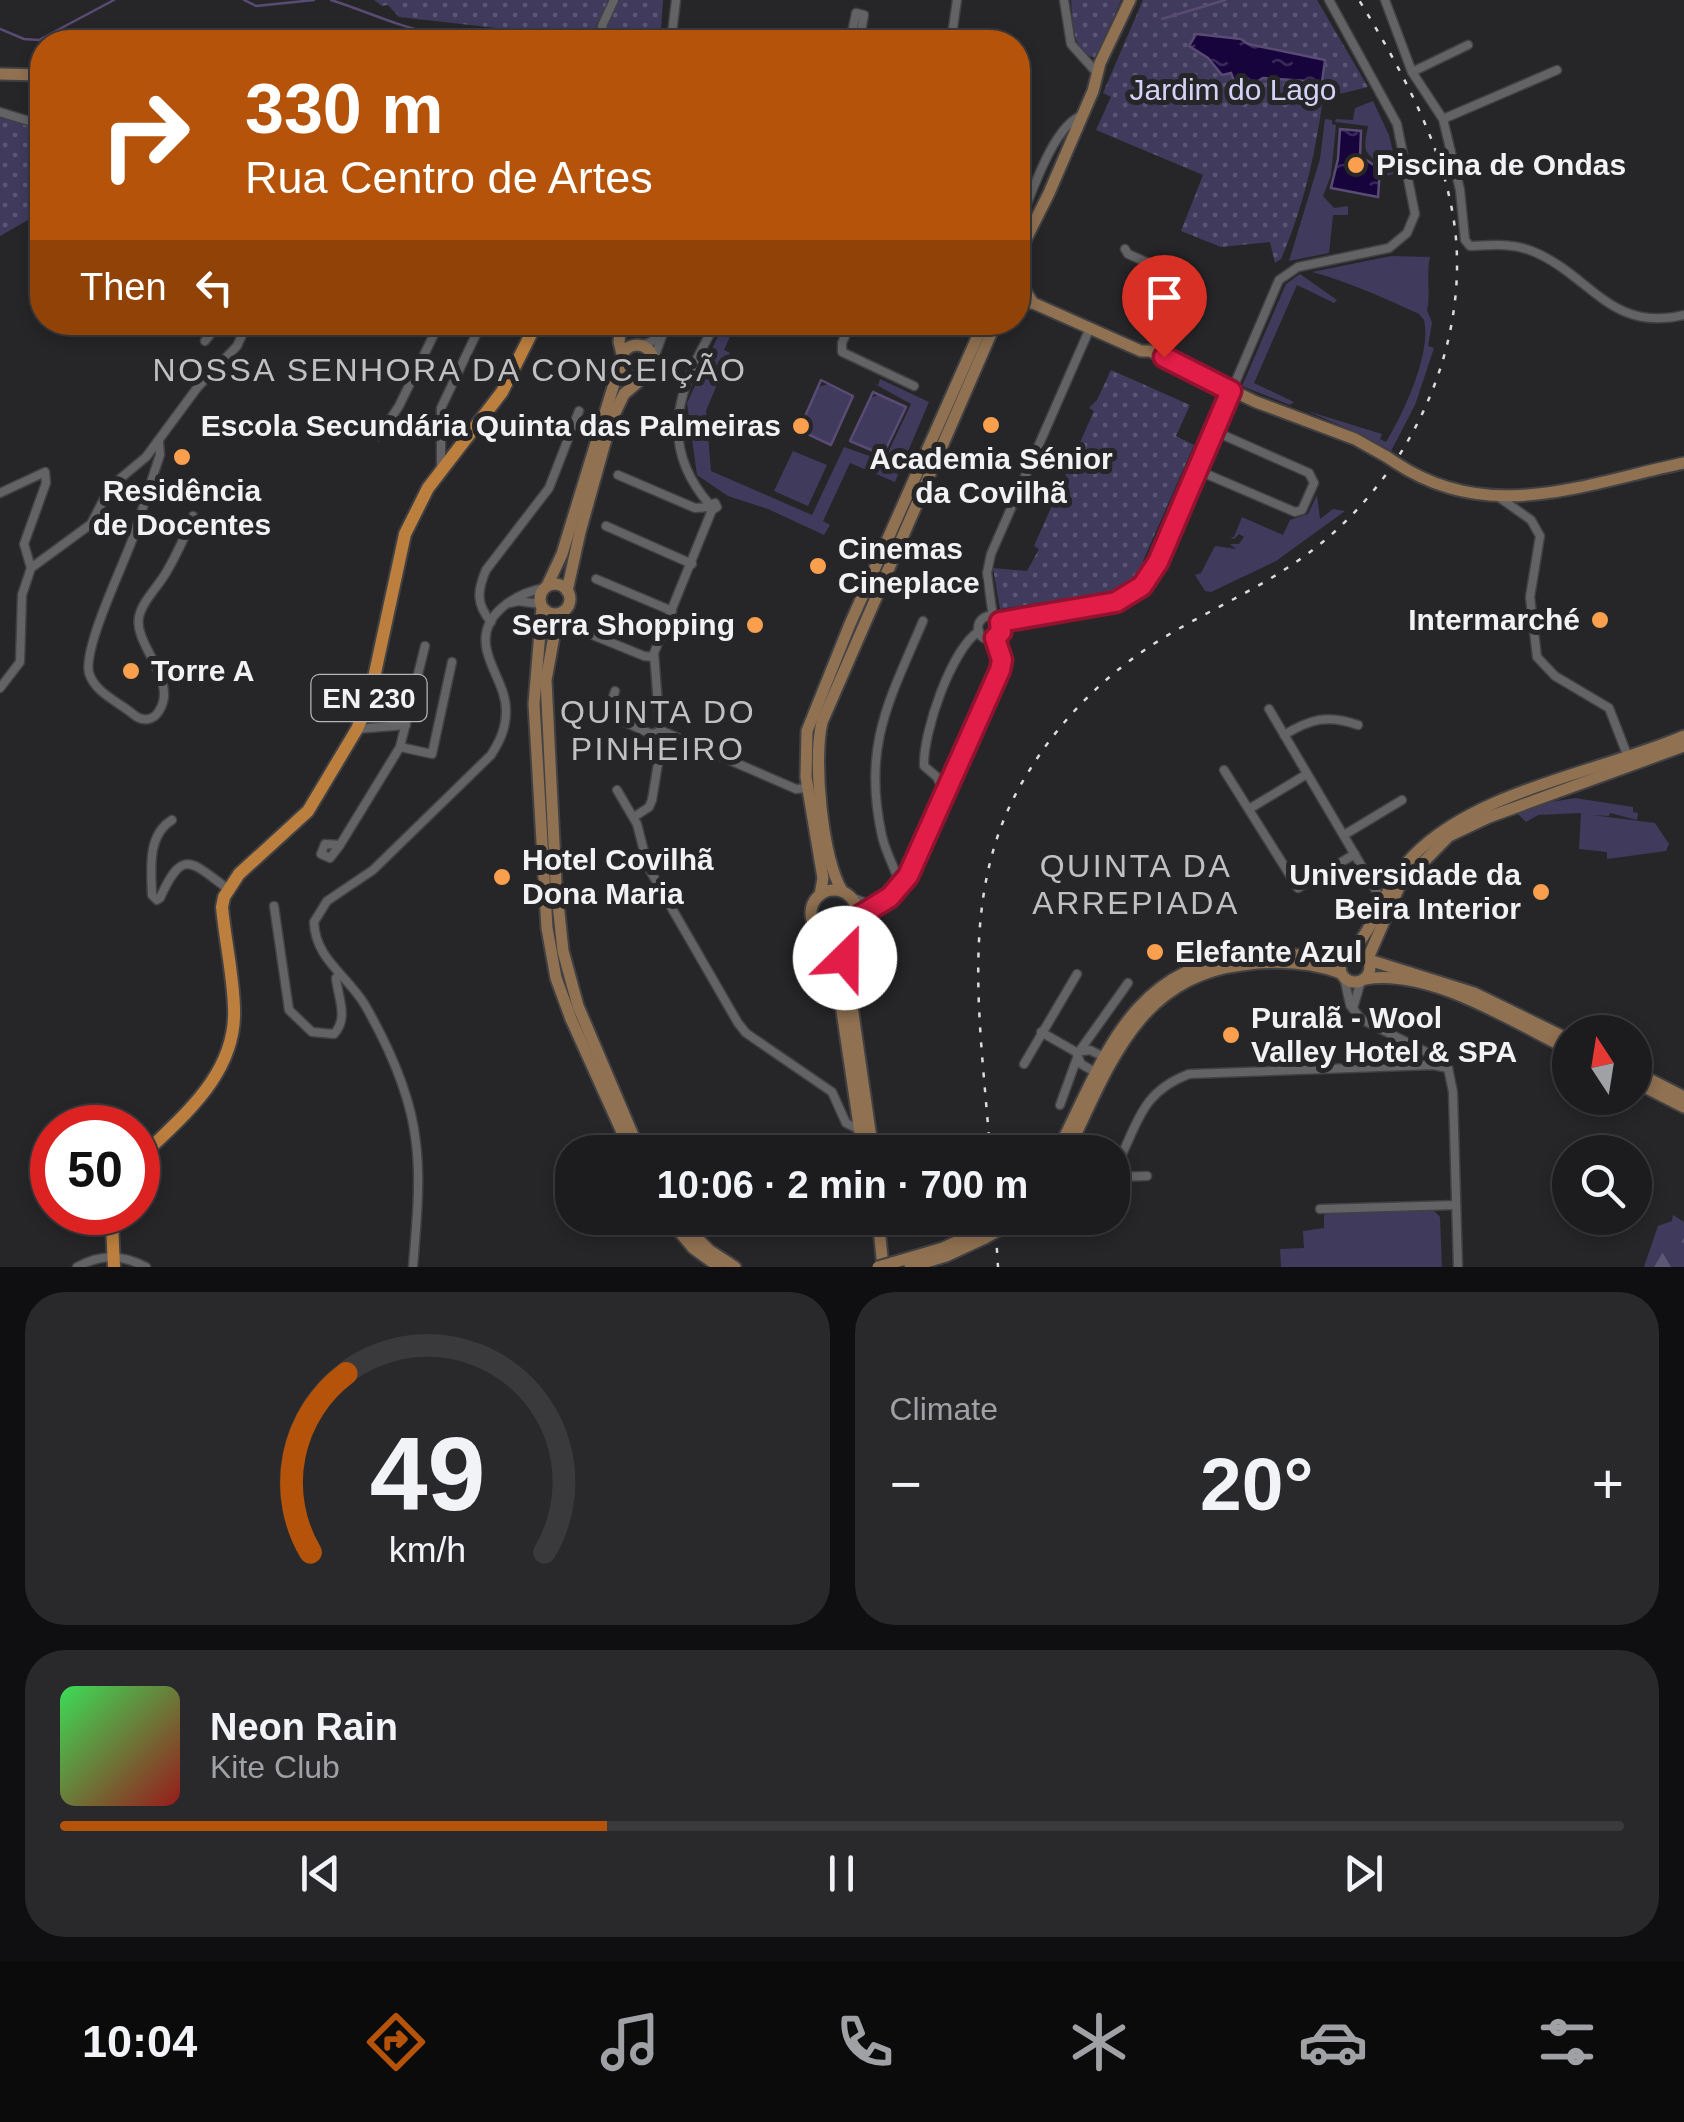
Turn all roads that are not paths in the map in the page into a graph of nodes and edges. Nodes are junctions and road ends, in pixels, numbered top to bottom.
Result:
1 (676, 0) edge
2 (957, 0) edge
3 (1064, 0) edge
4 (1130, 0) edge
5 (1329, 0) edge
6 (1386, 0) edge
7 (613, 1) edge
8 (603, 30) edge
9 (672, 30) edge
10 (852, 30) edge
11 (861, 30) edge
12 (953, 30) edge
13 (1111, 44) junction
14 (1468, 45) dead end
15 (1086, 62) junction
16 (1556, 70) dead end
17 (1412, 72) junction
18 (0, 74) edge
19 (30, 75) edge
20 (1096, 77) junction
21 (0, 112) edge
22 (1083, 115) junction
23 (1443, 119) junction
24 (30, 122) edge
25 (1030, 200) edge
26 (1030, 229) edge
27 (1125, 249) dead end
28 (1030, 301) edge
29 (1136, 304) dead end
30 (1684, 316) edge
31 (1090, 328) junction
32 (209, 335) edge
33 (242, 335) edge
34 (434, 335) edge
35 (476, 335) edge
36 (530, 335) edge
37 (619, 335) edge
38 (657, 335) edge
39 (663, 335) edge
40 (711, 335) edge
41 (845, 335) edge
42 (978, 335) edge
43 (990, 335) edge
44 (205, 341) dead end
45 (629, 351) junction
46 (654, 362) junction
47 (645, 376) junction
48 (914, 386) dead end
49 (1231, 391) junction
50 (578, 411) dead end
51 (1214, 430) junction
52 (379, 436) dead end
53 (159, 442) junction
54 (1684, 463) edge
55 (1198, 470) junction
56 (441, 471) junction
57 (618, 475) dead end
58 (0, 493) edge
59 (1498, 498) junction
60 (710, 507) junction
61 (193, 516) dead end
62 (606, 526) dead end
63 (692, 564) junction
64 (31, 568) junction
65 (596, 579) dead end
66 (546, 587) junction
67 (568, 591) junction
68 (506, 604) junction
69 (541, 606) junction
70 (672, 611) junction
71 (564, 612) junction
72 (997, 620) junction
73 (923, 621) dead end
74 (491, 622) junction
75 (979, 630) junction
76 (590, 634) dead end
77 (995, 638) junction
78 (425, 646) dead end
79 (653, 657) junction
80 (452, 662) dead end
81 (0, 688) edge
82 (615, 690) dead end
83 (1269, 709) dead end
84 (406, 724) junction
85 (1358, 725) dead end
86 (357, 729) junction
87 (662, 732) junction
88 (1284, 735) junction
89 (1684, 736) edge
90 (1684, 746) edge
91 (400, 747) junction
92 (1628, 757) junction
93 (957, 769) junction
94 (1224, 770) dead end
95 (1307, 774) junction
96 (937, 777) junction
97 (807, 788) junction
98 (617, 790) dead end
99 (946, 795) junction
100 (1402, 800) dead end
101 (1249, 810) junction
102 (634, 817) junction
103 (172, 820) dead end
104 (1344, 835) junction
105 (340, 844) dead end
106 (1355, 854) junction
107 (890, 858) junction
108 (915, 862) junction
109 (1366, 873) junction
110 (1394, 879) junction
111 (900, 887) junction
112 (228, 889) junction
113 (846, 894) junction
114 (820, 895) junction
115 (1381, 899) junction
116 (882, 901) junction
117 (274, 906) dead end
118 (856, 918) junction
119 (848, 931) junction
120 (825, 934) junction
121 (1348, 954) junction
122 (1369, 959) junction
123 (340, 974) junction
124 (1077, 974) dead end
125 (1343, 976) junction
126 (1363, 980) junction
127 (1128, 983) dead end
128 (1354, 1012) junction
129 (1552, 1031) edge
130 (1041, 1032) junction
131 (1390, 1034) junction
132 (1552, 1042) edge
133 (1078, 1053) junction
134 (1104, 1057) junction
135 (1024, 1064) dead end
136 (1384, 1067) junction
137 (1448, 1068) junction
138 (1095, 1072) junction
139 (1652, 1081) edge
140 (1652, 1090) edge
141 (1684, 1097) edge
142 (1060, 1106) dead end
143 (1684, 1106) edge
144 (860, 1130) junction
145 (623, 1135) edge
146 (633, 1135) edge
147 (861, 1135) edge
148 (871, 1135) edge
149 (1065, 1135) edge
150 (1076, 1135) edge
151 (1130, 1136) edge
152 (160, 1138) edge
153 (1130, 1176) edge
154 (1147, 1176) dead end
155 (1456, 1205) junction
156 (1320, 1209) dead end
157 (114, 1235) edge
158 (682, 1235) edge
159 (693, 1235) edge
160 (880, 1235) edge
161 (982, 1235) edge
162 (983, 1235) edge
163 (114, 1261) edge
164 (884, 1266) edge
165 (76, 1267) edge
166 (146, 1267) edge
167 (413, 1267) edge
168 (719, 1267) edge
169 (736, 1267) edge
170 (910, 1267) edge
171 (1458, 1267) edge

1 - 9 street
2 - 12 street
3 - 15 street
4 - 13 main road
5 - 49 street
6 - 17 street
7 - 8 street
10 - 11 street
13 - 20 main road
13 - 20 main road
14 - 17 street
15 - 20 street
15 - 20 street
16 - 23 street
17 - 23 street
18 - 19 main road
20 - 22 main road
21 - 24 street
22 - 25 street
22 - 26 main road
23 - 30 street
27 - 29 street
28 - 31 main road
31 - 49 main road
31 - 72 street
32 - 44 street
33 - 53 street
34 - 52 street
35 - 56 street
36 - 56 main road, EN 230
37 - 45 main road
38 - 45 street
39 - 46 street
40 - 60 street
41 - 48 street
42 - 97 main road
43 - 113 main road
45 - 46 main road
45 - 47 main road
45 - 66 main road
46 - 47 main road
47 - 67 main road
49 - 51 street
49 - 59 main road
50 - 74 street
51 - 55 street
51 - 55 street
53 - 61 street
53 - 64 street
54 - 59 main road
55 - 72 street
56 - 86 main road, EN 230
57 - 60 street
58 - 64 street
59 - 92 street
60 - 63 street
62 - 63 street
63 - 70 street
64 - 81 street
65 - 70 street
66 - 67 main road
66 - 68 street
66 - 69 main road
67 - 71 main road
68 - 69 street
68 - 74 street
69 - 71 main road
69 - 145 main road
70 - 79 street
71 - 146 main road
72 - 75 street
72 - 77 street
73 - 107 street
74 - 123 street
75 - 77 street
75 - 96 street
76 - 79 street
77 - 93 street
78 - 84 street
79 - 87 street
80 - 91 street
82 - 87 street
83 - 88 street
84 - 86 street
84 - 91 street
85 - 88 street
86 - 112 main road, EN 230
87 - 97 street
87 - 102 street
88 - 95 street
89 - 92 main road
90 - 122 main road
91 - 105 street
92 - 110 main road
93 - 96 street
93 - 99 street
94 - 101 street
95 - 101 street
95 - 104 street
96 - 99 street
97 - 114 main road
98 - 102 street
99 - 108 street
100 - 104 street
101 - 106 street
102 - 144 street
103 - 112 street
104 - 106 street
106 - 109 street
107 - 108 street
107 - 111 street
108 - 111 street
109 - 110 street
109 - 115 street
110 - 115 main road
111 - 116 street
112 - 152 main road
113 - 114 main road
113 - 116 street
113 - 118 main road
114 - 120 main road
115 - 121 main road
116 - 118 street
117 - 123 street
118 - 119 main road
119 - 120 main road
119 - 148 main road
120 - 144 main road
121 - 122 main road
121 - 125 main road
121 - 134 main road
122 - 126 main road
122 - 129 main road
123 - 167 street
124 - 130 street
125 - 126 main road
125 - 128 street
125 - 150 main road
126 - 128 street
126 - 132 main road
127 - 133 street
128 - 131 street
130 - 133 street
130 - 135 street
131 - 136 street
131 - 137 street
133 - 134 street
133 - 138 street
133 - 142 street
134 - 138 main road
136 - 137 street
136 - 151 street
137 - 155 street
138 - 149 main road
139 - 141 main road
140 - 143 main road
144 - 147 main road
153 - 154 street
155 - 156 street
155 - 171 street
157 - 163 main road
158 - 168 main road
159 - 169 main road
160 - 164 main road
161 - 164 main road
162 - 170 main road
163 - 165 street
163 - 166 street

